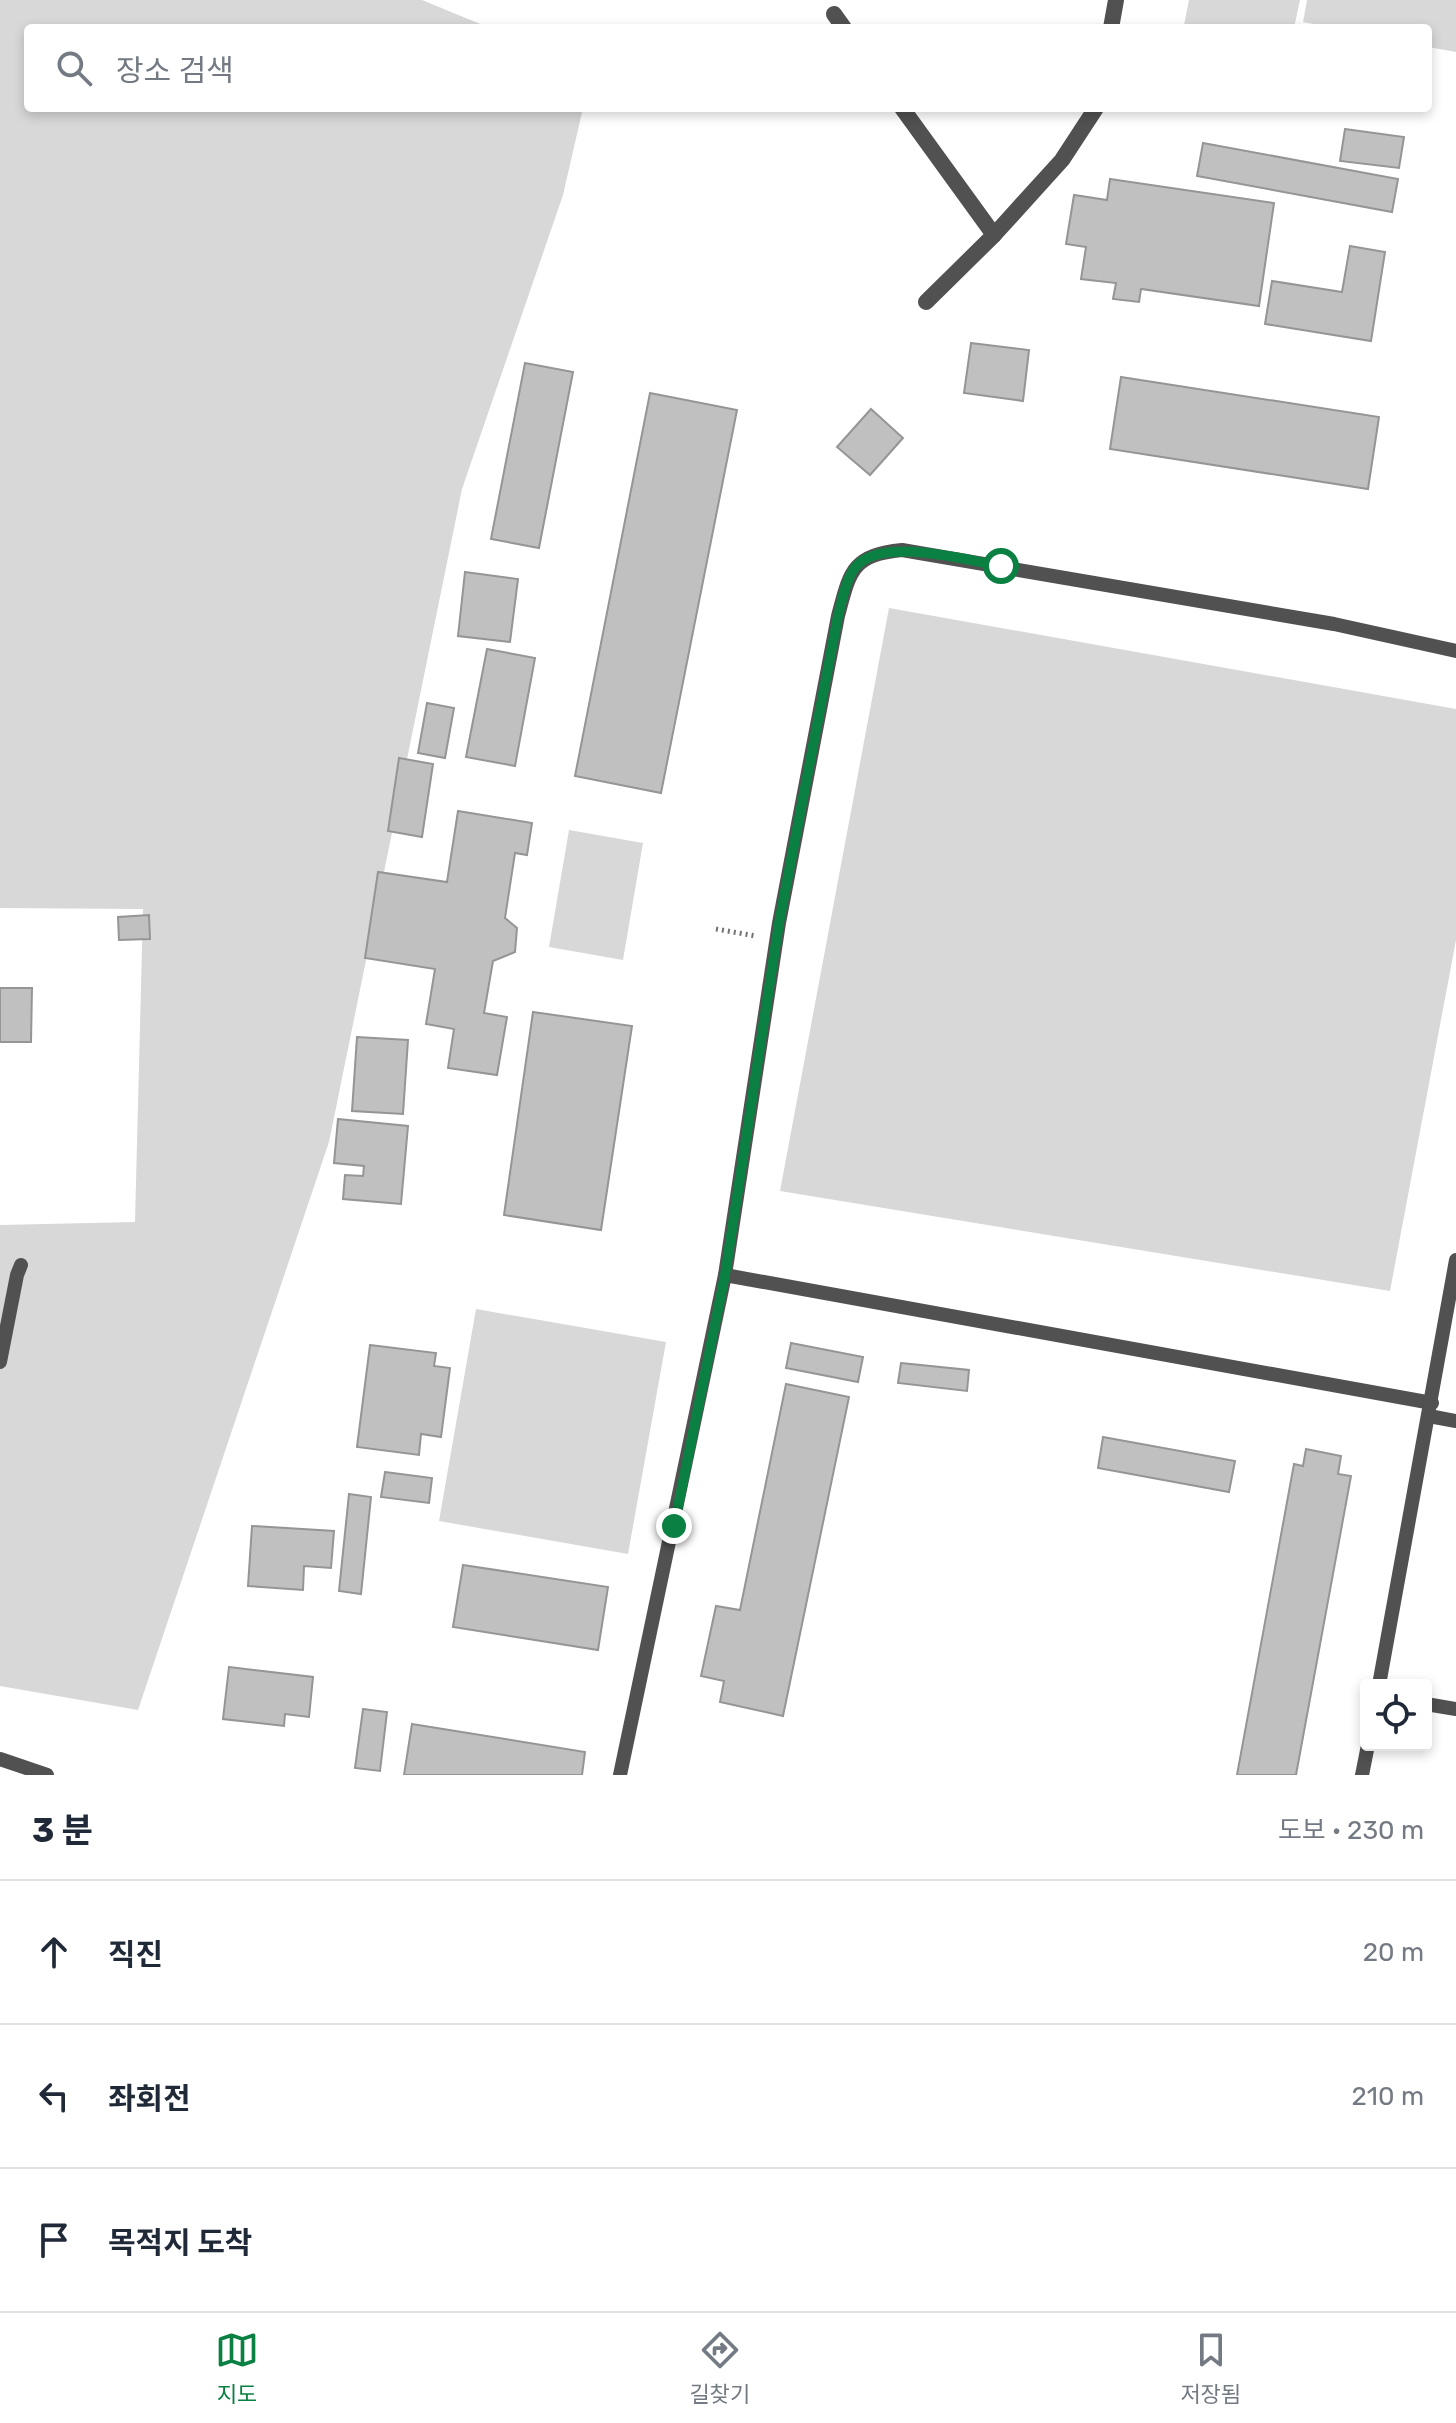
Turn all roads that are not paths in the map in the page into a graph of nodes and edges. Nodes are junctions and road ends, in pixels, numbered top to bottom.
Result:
1 (1116, 0) edge
2 (1112, 24) edge
3 (905, 112) edge
4 (1093, 112) edge
5 (994, 235) junction
6 (926, 302) dead end
7 (1456, 651) edge
8 (1456, 1260) edge
9 (21, 1265) dead end
10 (725, 1275) junction
11 (0, 1362) edge
12 (1430, 1410) junction
13 (1456, 1421) edge
14 (1380, 1679) edge
15 (1432, 1705) edge
16 (1456, 1709) edge
17 (1367, 1751) edge
18 (0, 1759) edge
19 (47, 1775) edge
20 (620, 1775) edge
21 (1362, 1775) edge

1 - 2 street
3 - 5 street
4 - 5 street
5 - 6 street
7 - 10 lane
8 - 12 lane
9 - 11 lane
10 - 12 lane
10 - 20 lane
12 - 13 lane
12 - 14 lane
15 - 16 lane
17 - 21 lane
18 - 19 lane

